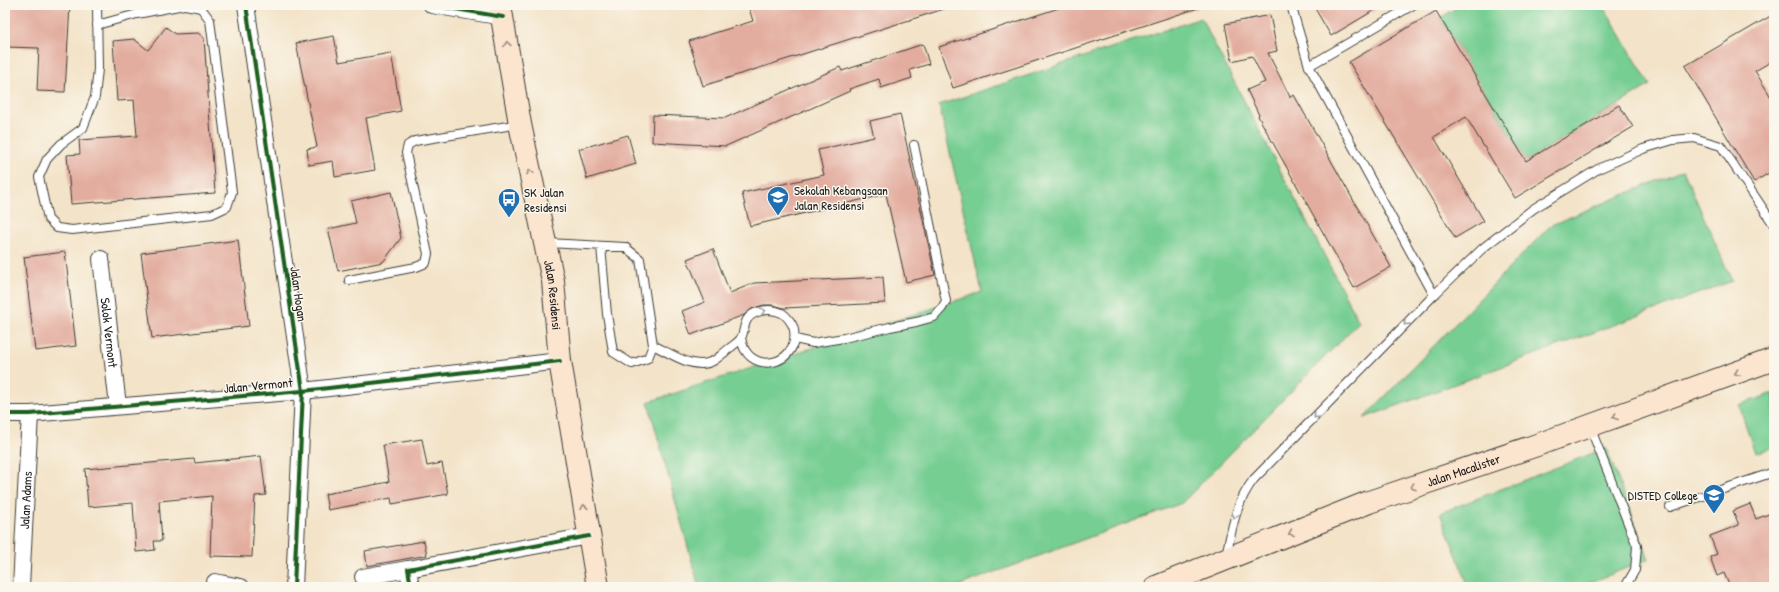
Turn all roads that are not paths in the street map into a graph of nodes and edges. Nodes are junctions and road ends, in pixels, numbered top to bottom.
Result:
1 (97, 5) edge
2 (185, 5) edge
3 (246, 5) edge
4 (432, 5) edge
5 (1292, 5) edge
6 (1413, 5) edge
7 (502, 11) edge
8 (97, 25) junction
9 (1309, 66) junction
10 (520, 124) junction
11 (914, 145) dead end
12 (1774, 225) edge
13 (545, 243) junction
14 (601, 246) junction
15 (101, 259) dead end
16 (349, 280) dead end
17 (1434, 295) junction
18 (741, 338) junction
19 (795, 339) junction
20 (653, 345) junction
21 (1774, 359) edge
22 (560, 361) junction
23 (303, 391) junction
24 (118, 406) junction
25 (5, 414) edge
26 (30, 414) junction
27 (1590, 426) junction
28 (1774, 472) edge
29 (1670, 507) dead end
30 (589, 536) junction
31 (1225, 560) junction
32 (408, 569) junction
33 (363, 577) dead end
34 (214, 582) dead end
35 (21, 587) edge
36 (241, 587) edge
37 (294, 587) edge
38 (412, 587) edge
39 (598, 587) edge
40 (1156, 587) edge
41 (1625, 587) edge

1 - 8 lane
2 - 8 lane
2 - 8 lane
3 - 23 street, Jalan Hogan
4 - 7 street
5 - 9 lane
6 - 9 lane
10 -> 7 main road, Jalan Residensi
9 - 17 lane
13 -> 10 main road, Jalan Residensi
10 - 16 lane
11 - 19 lane
12 - 17 lane
13 - 14 lane
13 - 22 main road, Jalan Residensi
14 - 20 lane
14 - 20 lane
15 - 24 street, Solok Vermont
17 -> 31 lane
18 - 19 lane
18 -> 19 lane
18 - 20 lane
21 -> 27 main road, Jalan Macalister
22 - 23 street, Jalan Vermont
30 -> 22 main road, Jalan Residensi
23 - 24 street, Jalan Vermont
23 - 37 street, Jalan Hogan
24 - 26 street, Jalan Vermont
25 - 26 street, Jalan Vermont
26 - 35 street, Jalan Adams
27 -> 31 main road, Jalan Macalister
27 - 41 lane
28 - 29 lane
30 - 32 street
30 - 39 main road, Jalan Residensi
31 - 40 main road, Jalan Macalister
32 - 33 street
32 - 38 street
34 - 36 street

